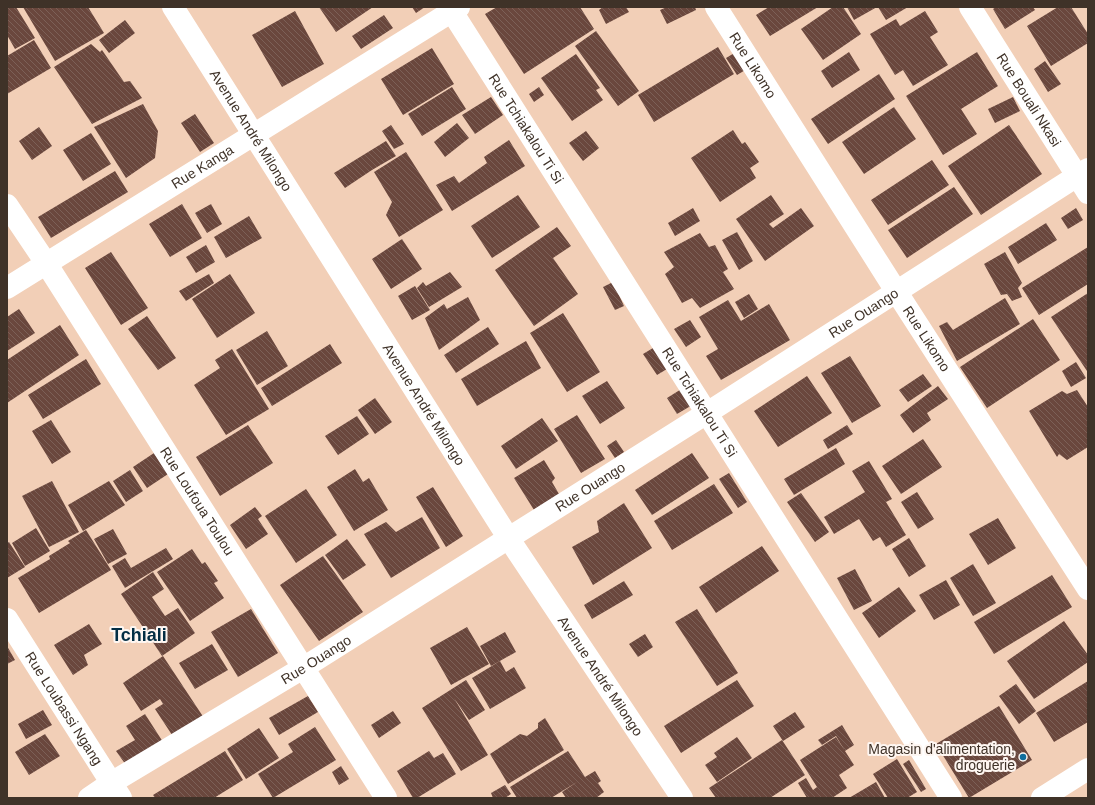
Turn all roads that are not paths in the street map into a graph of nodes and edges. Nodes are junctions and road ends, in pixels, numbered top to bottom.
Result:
1 (173, 7) edge
2 (716, 7) edge
3 (970, 7) edge
4 (453, 8) edge
5 (253, 134) junction
6 (1084, 180) edge
7 (7, 205) edge
8 (46, 264) junction
9 (7, 288) edge
10 (896, 291) junction
11 (707, 413) junction
12 (509, 539) junction
13 (1088, 589) edge
14 (7, 618) edge
15 (303, 668) junction
16 (1088, 769) edge
17 (116, 790) edge
18 (88, 798) edge
19 (386, 798) edge
20 (682, 798) edge
21 (951, 798) edge
22 (1042, 798) edge

1 - 5 street, Avenue André Milongo
2 - 10 street, Rue Likomo
3 - 6 street, Rue Bouali Nkasi
4 - 5 street, Rue Kanga
4 - 11 street, Rue Tchiakalou Ti Si
5 - 8 street, Rue Kanga
5 - 12 street, Avenue André Milongo
6 - 10 street, Rue Ouango
7 - 8 street, Rue Loufoua Toulou
8 - 9 street, Rue Kanga
8 - 15 street, Rue Loufoua Toulou
10 - 11 street, Rue Ouango
10 - 13 street, Rue Likomo
11 - 12 street, Rue Ouango
11 - 21 street, Rue Tchiakalou Ti Si
12 - 15 street, Rue Ouango
12 - 20 street, Avenue André Milongo
14 - 17 street, Rue Loubassi Ngang
15 - 17 street, Rue Ouango
15 - 19 street, Rue Loufoua Toulou
16 - 22 street
17 - 18 street, Rue Ouango

